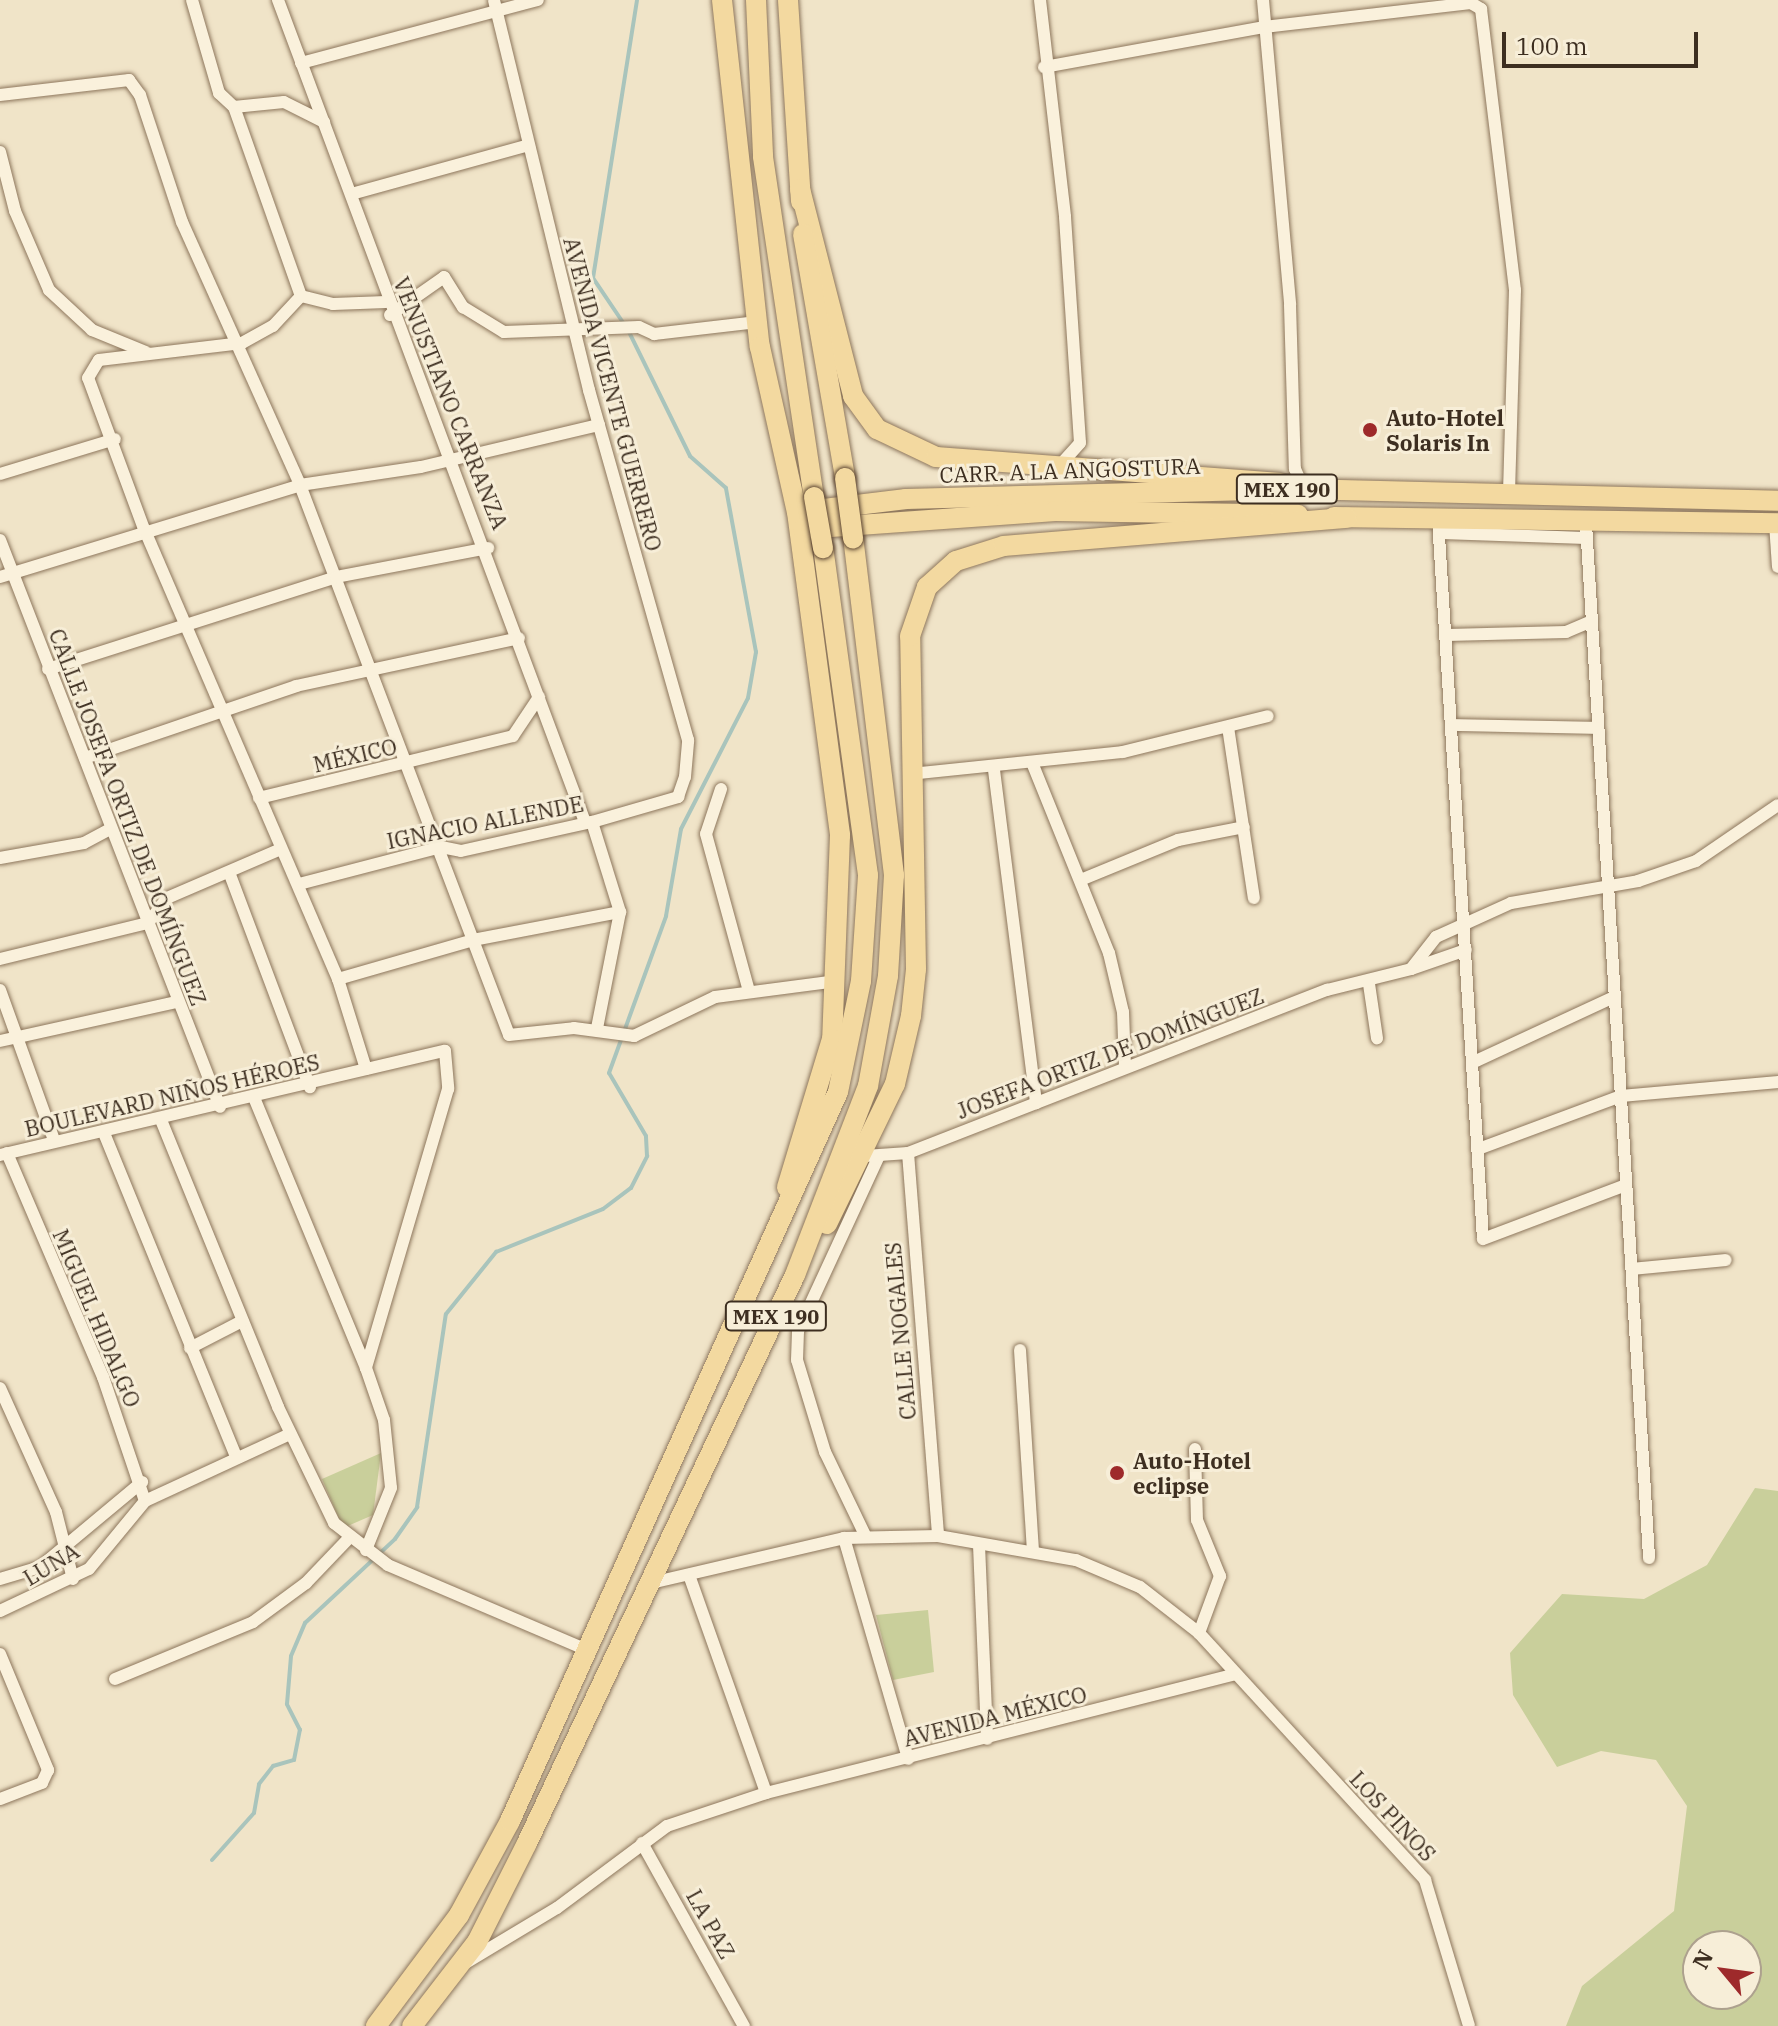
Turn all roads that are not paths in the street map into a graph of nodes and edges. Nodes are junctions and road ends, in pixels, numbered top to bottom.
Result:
1 (192, 0) edge
2 (278, 0) edge
3 (538, 0) edge
4 (722, 0) edge
5 (756, 0) edge
6 (788, 0) edge
7 (1040, 0) edge
8 (1263, 0) edge
9 (495, 4) edge
10 (1264, 27) junction
11 (301, 63) junction
12 (1044, 67) junction
13 (311, 82) junction
14 (0, 95) edge
15 (293, 103) junction
16 (234, 107) junction
17 (326, 123) junction
18 (526, 146) junction
19 (0, 152) edge
20 (800, 189) junction
21 (355, 193) junction
22 (5, 195) edge
23 (301, 296) junction
24 (386, 302) junction
25 (390, 315) junction
26 (757, 322) junction
27 (575, 329) junction
28 (242, 343) junction
29 (146, 352) junction
30 (599, 425) junction
31 (115, 439) junction
32 (1080, 443) junction
33 (454, 459) junction
34 (1057, 467) junction
35 (1101, 469) junction
36 (0, 474) edge
37 (300, 485) junction
38 (1302, 489) junction
39 (1509, 497) junction
40 (1778, 501) edge
41 (1347, 518) junction
42 (798, 521) junction
43 (1776, 523) edge
44 (1440, 527) junction
45 (144, 529) junction
46 (1586, 531) junction
47 (0, 540) edge
48 (488, 548) junction
49 (1778, 567) edge
50 (15, 574) junction
51 (0, 577) edge
52 (336, 577) junction
53 (1592, 621) junction
54 (185, 623) junction
55 (1447, 635) junction
56 (519, 638) junction
57 (48, 669) junction
58 (372, 671) junction
59 (539, 697) junction
60 (224, 714) junction
61 (1268, 716) dead end
62 (1454, 725) junction
63 (1228, 727) junction
64 (1596, 728) junction
65 (85, 758) junction
66 (409, 763) junction
67 (1033, 765) junction
68 (994, 770) junction
69 (910, 774) junction
70 (721, 789) dead end
71 (678, 797) joint
72 (259, 798) junction
73 (1778, 805) edge
74 (588, 822) junction
75 (1244, 827) junction
76 (108, 830) junction
77 (441, 847) junction
78 (281, 849) junction
79 (0, 858) edge
80 (229, 872) junction
81 (1083, 879) junction
82 (299, 884) junction
83 (1610, 887) junction
84 (1254, 898) dead end
85 (620, 912) junction
86 (1465, 920) junction
87 (148, 923) junction
88 (473, 940) junction
89 (1466, 950) junction
90 (0, 959) edge
91 (1411, 969) junction
92 (338, 979) junction
93 (840, 980) junction
94 (1369, 984) junction
95 (748, 988) junction
96 (0, 990) edge
97 (1612, 998) junction
98 (176, 1002) junction
99 (597, 1028) junction
100 (15, 1038) junction
101 (1377, 1038) dead end
102 (0, 1041) edge
103 (1476, 1061) junction
104 (1125, 1066) junction
105 (366, 1069) junction
106 (1778, 1082) edge
107 (310, 1087) junction
108 (1621, 1096) junction
109 (255, 1100) junction
110 (1036, 1103) junction
111 (220, 1107) junction
112 (161, 1120) junction
113 (104, 1133) junction
114 (54, 1140) junction
115 (1481, 1148) junction
116 (908, 1153) junction
117 (4, 1154) edge
118 (871, 1157) junction
119 (1623, 1186) junction
120 (763, 1257) junction
121 (1726, 1260) dead end
122 (1632, 1269) junction
123 (795, 1275) junction
124 (242, 1321) junction
125 (190, 1348) junction
126 (1020, 1350) dead end
127 (366, 1368) junction
128 (0, 1388) edge
129 (290, 1434) junction
130 (1195, 1449) dead end
131 (236, 1456) junction
132 (142, 1482) junction
133 (145, 1501) junction
134 (865, 1535) junction
135 (938, 1536) junction
136 (349, 1538) junction
137 (844, 1538) junction
138 (979, 1545) junction
139 (66, 1546) junction
140 (1033, 1550) junction
141 (369, 1553) junction
142 (1649, 1558) dead end
143 (689, 1575) junction
144 (0, 1579) edge
145 (73, 1579) junction
146 (651, 1583) junction
147 (0, 1611) edge
148 (1199, 1633) junction
149 (590, 1651) junction
150 (0, 1654) edge
151 (1233, 1675) junction
152 (115, 1679) dead end
153 (987, 1739) junction
154 (908, 1759) junction
155 (766, 1793) junction
156 (0, 1799) edge
157 (642, 1843) junction
158 (459, 1966) junction
159 (1468, 2021) edge
160 (376, 2026) edge
161 (412, 2026) edge
162 (744, 2026) edge

1 - 16 street
2 - 11 street, VENUSTIANO CARRANZA
3 - 9 street
4 - 26 main road
5 - 120 main road, MEX 190, bridge
6 - 20 main road, MEX 190
7 - 12 street
8 - 10 street
9 - 11 street
9 - 18 street, AVENIDA VICENTE GUERRERO
10 - 12 street
10 - 38 street
10 - 39 street
11 - 13 street, VENUSTIANO CARRANZA
12 - 32 street
13 - 15 street
13 - 17 street, VENUSTIANO CARRANZA
14 - 28 street
15 - 16 street
15 - 17 street
16 - 23 street
17 - 21 street, VENUSTIANO CARRANZA
18 - 21 street
18 - 27 street, AVENIDA VICENTE GUERRERO
19 - 22 street
20 - 34 main road
20 - 123 main road, MEX 190, bridge
21 - 24 street, VENUSTIANO CARRANZA
22 - 29 street
23 - 24 street
23 - 28 street
24 - 25 street, VENUSTIANO CARRANZA
25 - 27 street
25 - 33 street, VENUSTIANO CARRANZA
26 - 27 street
26 - 42 main road
27 - 30 street, AVENIDA VICENTE GUERRERO
28 - 29 street
28 - 37 street
29 - 31 street
30 - 33 street
30 - 71 street, AVENIDA VICENTE GUERRERO
31 - 36 street
31 - 45 street
32 - 34 street
32 - 35 street
33 - 37 street
33 - 48 street, VENUSTIANO CARRANZA
34 - 35 main road
35 - 38 main road
37 - 45 street
37 - 52 street
38 - 39 main road, CARR. A LA ANGOSTURA / MEX 190
38 - 42 main road, CARR. A LA ANGOSTURA / MEX 190
39 - 40 main road, CARR. A LA ANGOSTURA / MEX 190
41 - 42 main road, CARR. A LA ANGOSTURA / MEX 190
41 - 44 main road, CARR. A LA ANGOSTURA / MEX 190
41 - 69 main road
42 - 93 main road
43 - 46 main road, CARR. A LA ANGOSTURA / MEX 190
43 - 49 street
44 - 46 main road, CARR. A LA ANGOSTURA / MEX 190
44 - 55 street
45 - 50 street
45 - 54 street
46 - 53 street
47 - 50 street, CALLE JOSEFA ORTIZ DE DOMÍNGUEZ
48 - 52 street
48 - 56 street, VENUSTIANO CARRANZA
50 - 51 street
50 - 57 street, CALLE JOSEFA ORTIZ DE DOMÍNGUEZ
52 - 54 street
52 - 58 street
53 - 55 street
53 - 64 street
54 - 57 street
54 - 60 street
55 - 62 street
56 - 58 street
56 - 59 street, VENUSTIANO CARRANZA
57 - 65 street, CALLE JOSEFA ORTIZ DE DOMÍNGUEZ
58 - 60 street
58 - 66 street
59 - 66 street, MÉXICO
59 - 74 street, VENUSTIANO CARRANZA
60 - 65 street
60 - 72 street
61 - 63 street
62 - 64 street
62 - 86 street
63 - 67 street
63 - 75 street
64 - 83 street
65 - 76 street, CALLE JOSEFA ORTIZ DE DOMÍNGUEZ
66 - 72 street, MÉXICO
66 - 77 street
67 - 68 street
67 - 81 street
68 - 69 street
68 - 110 street
69 - 118 main road
70 - 95 street
71 - 74 street, IGNACIO ALLENDE
72 - 78 street
73 - 83 street
74 - 77 street, IGNACIO ALLENDE
74 - 85 street, VENUSTIANO CARRANZA
75 - 81 street
75 - 84 street
76 - 79 street
76 - 87 street, CALLE JOSEFA ORTIZ DE DOMÍNGUEZ
77 - 82 street, IGNACIO ALLENDE
77 - 88 street
78 - 80 street
78 - 82 street
80 - 87 street
80 - 107 street
81 - 104 street
82 - 92 street
83 - 86 street
83 - 97 street
85 - 88 street
85 - 99 street
86 - 89 street
86 - 91 street
87 - 90 street
87 - 98 street, CALLE JOSEFA ORTIZ DE DOMÍNGUEZ
88 - 92 street
88 - 99 street
89 - 91 street, JOSEFA ORTIZ DE DOMÍNGUEZ
89 - 103 street
91 - 94 street, JOSEFA ORTIZ DE DOMÍNGUEZ
92 - 105 street
93 - 95 street
93 - 120 main road
94 - 101 street
94 - 104 street, JOSEFA ORTIZ DE DOMÍNGUEZ
95 - 99 street
96 - 100 street
97 - 103 street
97 - 108 street
98 - 100 street
98 - 111 street, CALLE JOSEFA ORTIZ DE DOMÍNGUEZ
100 - 102 street
100 - 114 street
103 - 115 street
104 - 110 street, JOSEFA ORTIZ DE DOMÍNGUEZ
105 - 107 street, BOULEVARD NIÑOS HÉROES
105 - 127 street, BOULEVARD NIÑOS HÉROES
106 - 108 street
107 - 109 street, BOULEVARD NIÑOS HÉROES
108 - 115 street
108 - 119 street
109 - 111 street, BOULEVARD NIÑOS HÉROES
109 - 127 street
110 - 116 street, JOSEFA ORTIZ DE DOMÍNGUEZ
111 - 112 street, BOULEVARD NIÑOS HÉROES
112 - 113 street, BOULEVARD NIÑOS HÉROES
112 - 124 street
113 - 114 street, BOULEVARD NIÑOS HÉROES
113 - 125 street
114 - 117 street, BOULEVARD NIÑOS HÉROES
115 - 119 street
116 - 118 street
116 - 135 street, CALLE NOGALES
117 - 132 street, MIGUEL HIDALGO
118 - 123 main road
118 - 134 street
119 - 122 street
120 - 149 main road, MEX 190
121 - 122 street
122 - 142 street
123 - 146 main road, MEX 190
124 - 125 street
124 - 129 street
125 - 131 street
126 - 140 street
127 - 141 street
128 - 139 street
129 - 131 street
129 - 136 street
130 - 148 street
131 - 133 street
132 - 133 street, MIGUEL HIDALGO
132 - 139 street
133 - 145 street, LUNA
134 - 135 street, LOS PINOS
134 - 137 street, LOS PINOS
135 - 138 street, LOS PINOS
136 - 141 street
136 - 152 street
137 - 143 street, LOS PINOS
137 - 154 street
138 - 140 street, LOS PINOS
138 - 153 street
139 - 144 street
139 - 145 street
140 - 148 street, LOS PINOS
141 - 149 street
143 - 146 street, LOS PINOS
143 - 155 street
145 - 147 street, LUNA
146 - 158 main road, MEX 190
148 - 151 street, LOS PINOS
149 - 160 main road, MEX 190
150 - 156 street
151 - 153 street, AVENIDA MÉXICO
151 - 159 street, LOS PINOS
153 - 154 street, AVENIDA MÉXICO
154 - 155 street, AVENIDA MÉXICO
155 - 157 street, AVENIDA MÉXICO
157 - 158 street, AVENIDA MÉXICO
157 - 162 street, LA PAZ
158 - 161 main road, MEX 190

